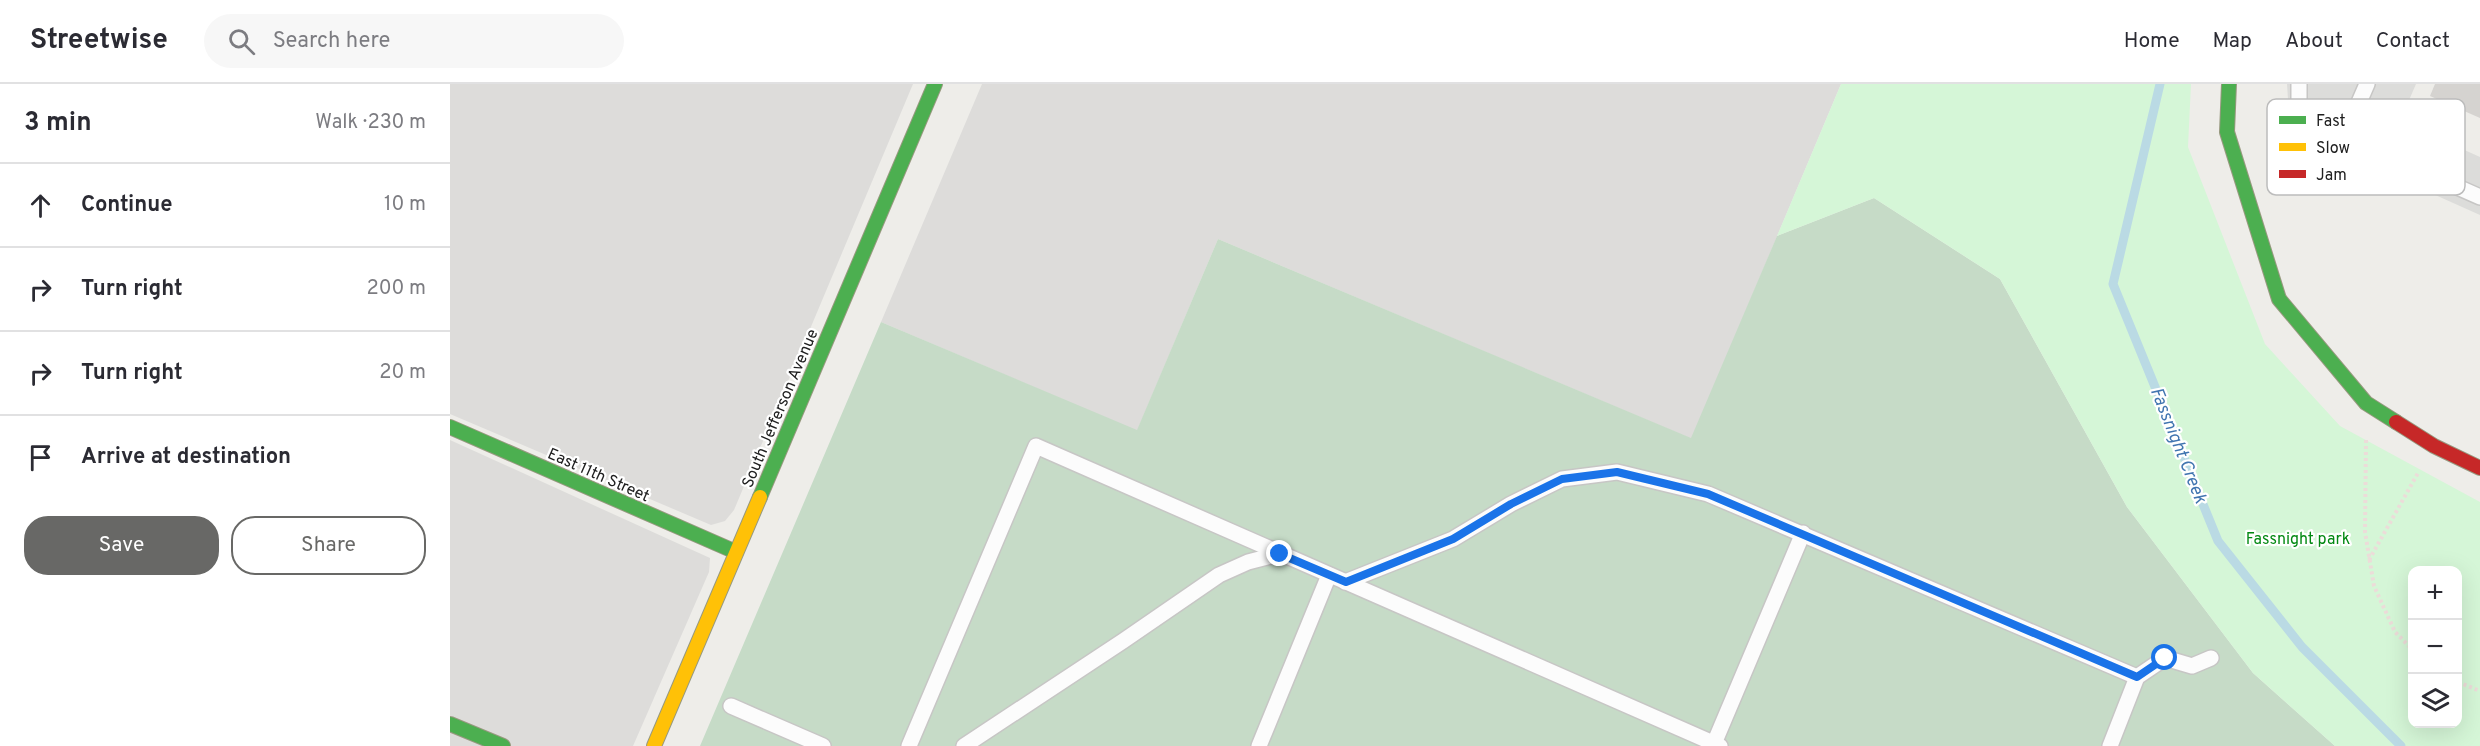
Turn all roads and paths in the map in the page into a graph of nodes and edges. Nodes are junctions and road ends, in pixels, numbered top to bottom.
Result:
1 (936, 84) edge
2 (2229, 84) edge
3 (2367, 84) edge
4 (2360, 99) edge
5 (2465, 190) edge
6 (2480, 197) edge
7 (2366, 403) junction
8 (450, 427) edge
9 (2434, 446) junction
10 (2480, 468) edge
11 (1803, 532) junction
12 (736, 552) junction
13 (1280, 554) junction
14 (2369, 561) junction
15 (1329, 575) junction
16 (1346, 582) junction
17 (2408, 645) edge
18 (2211, 658) dead end
19 (2137, 677) junction
20 (2462, 684) edge
21 (2480, 691) edge
22 (731, 706) dead end
23 (450, 724) edge
24 (1716, 745) edge
25 (503, 746) edge
26 (654, 746) edge
27 (823, 746) edge
28 (909, 746) edge
29 (964, 746) edge
30 (1259, 746) edge
31 (2110, 746) edge

1 - 12 street, South Jefferson Avenue
2 - 7 street
3 - 4 lane
5 - 6 lane
7 - 9 street
7 - 14 path
8 - 12 street, East 11th Street
9 - 10 street
9 - 14 path
11 - 16 lane
11 - 19 lane
11 - 24 lane
12 - 26 street, South Jefferson Avenue
13 - 15 lane
13 - 28 lane
13 - 29 lane
14 - 17 path
15 - 16 lane
15 - 30 lane
16 - 24 lane
18 - 19 lane
19 - 31 lane
20 - 21 path
22 - 27 lane
23 - 25 street

